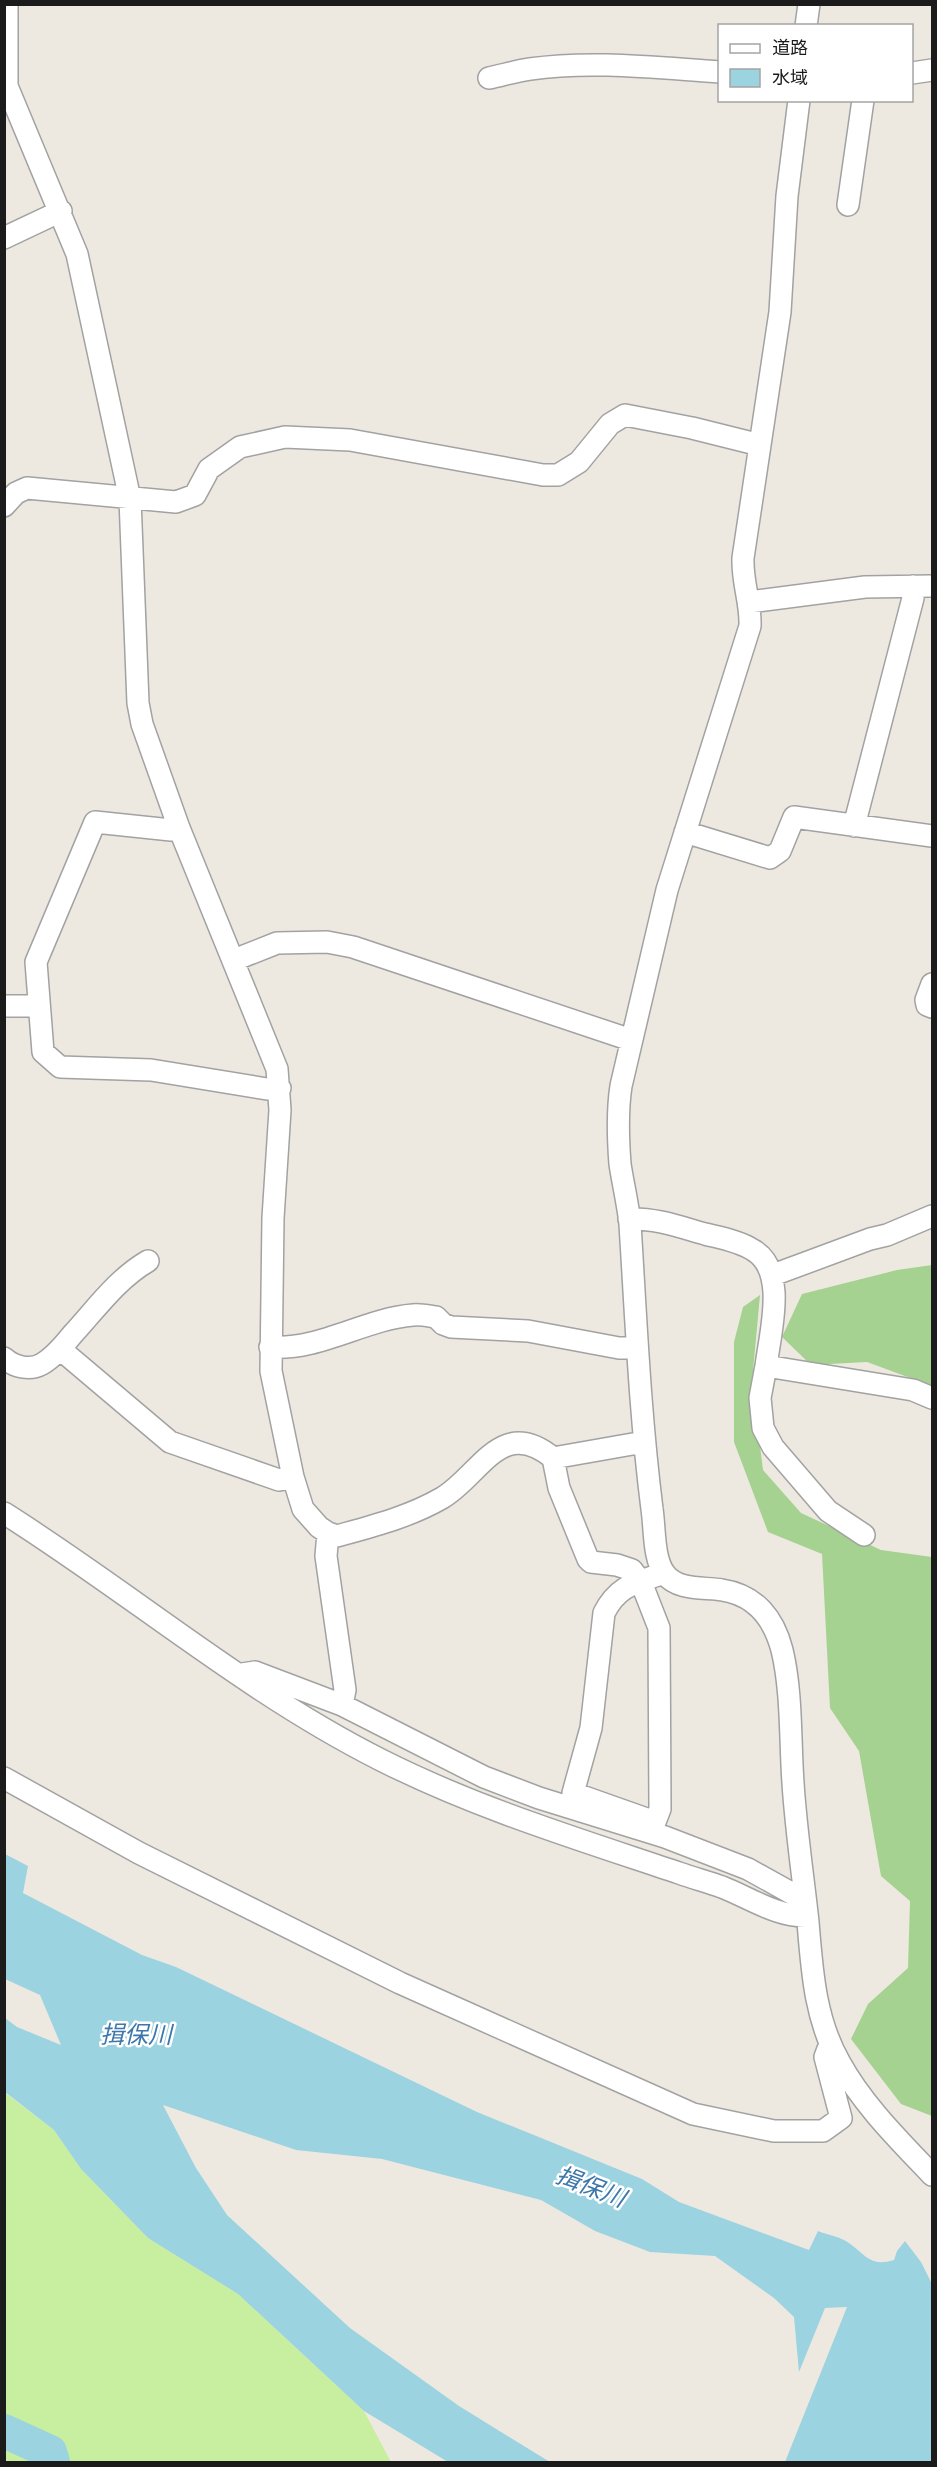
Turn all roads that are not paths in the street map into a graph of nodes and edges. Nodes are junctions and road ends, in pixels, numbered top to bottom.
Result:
1 (7, 4) edge
2 (809, 4) edge
3 (806, 24) edge
4 (933, 70) edge
5 (718, 72) edge
6 (913, 74) edge
7 (489, 78) dead end
8 (799, 102) edge
9 (863, 102) edge
10 (848, 205) dead end
11 (61, 211) junction
12 (4, 238) edge
13 (760, 445) junction
14 (130, 499) junction
15 (4, 506) edge
16 (923, 586) edge
17 (748, 602) junction
18 (854, 826) junction
19 (179, 828) junction
20 (685, 832) junction
21 (933, 836) edge
22 (234, 960) junction
23 (933, 984) edge
24 (4, 1006) edge
25 (38, 1006) junction
26 (933, 1007) edge
27 (631, 1040) junction
28 (280, 1088) junction
29 (933, 1216) edge
30 (630, 1219) junction
31 (148, 1261) dead end
32 (773, 1275) junction
33 (270, 1347) junction
34 (637, 1348) junction
35 (60, 1349) junction
36 (4, 1358) edge
37 (766, 1365) junction
38 (933, 1398) edge
39 (644, 1442) junction
40 (553, 1458) junction
41 (293, 1478) junction
42 (4, 1513) edge
43 (328, 1533) junction
44 (864, 1535) dead end
45 (664, 1573) junction
46 (641, 1582) junction
47 (237, 1675) junction
48 (342, 1705) junction
49 (4, 1778) edge
50 (806, 1905) junction
51 (830, 2043) junction
52 (933, 2175) edge

1 - 11 street
2 - 3 street
4 - 6 street
5 - 7 street
8 - 13 street
9 - 10 street
11 - 12 street
11 - 14 street
13 - 14 street
13 - 17 street
14 - 15 street
14 - 19 street
16 - 17 street
16 - 18 street
17 - 20 street
18 - 20 street
18 - 21 street
19 - 22 street
19 - 25 street
20 - 27 street
22 - 27 street
22 - 28 street
23 - 26 street
24 - 25 street
25 - 28 street
27 - 30 street
28 - 33 street
29 - 32 street
30 - 32 street
30 - 34 street
31 - 35 street
32 - 37 street
33 - 34 street
33 - 41 street
34 - 39 street
35 - 36 street
35 - 41 street
37 - 38 street
37 - 44 street
39 - 40 street
39 - 45 street
40 - 43 street
40 - 46 street
41 - 43 street
42 - 47 street
43 - 48 street
45 - 46 street
45 - 50 street
46 - 46 street
47 - 48 street
47 - 50 street
48 - 50 street
49 - 51 street
50 - 51 street
51 - 52 street

